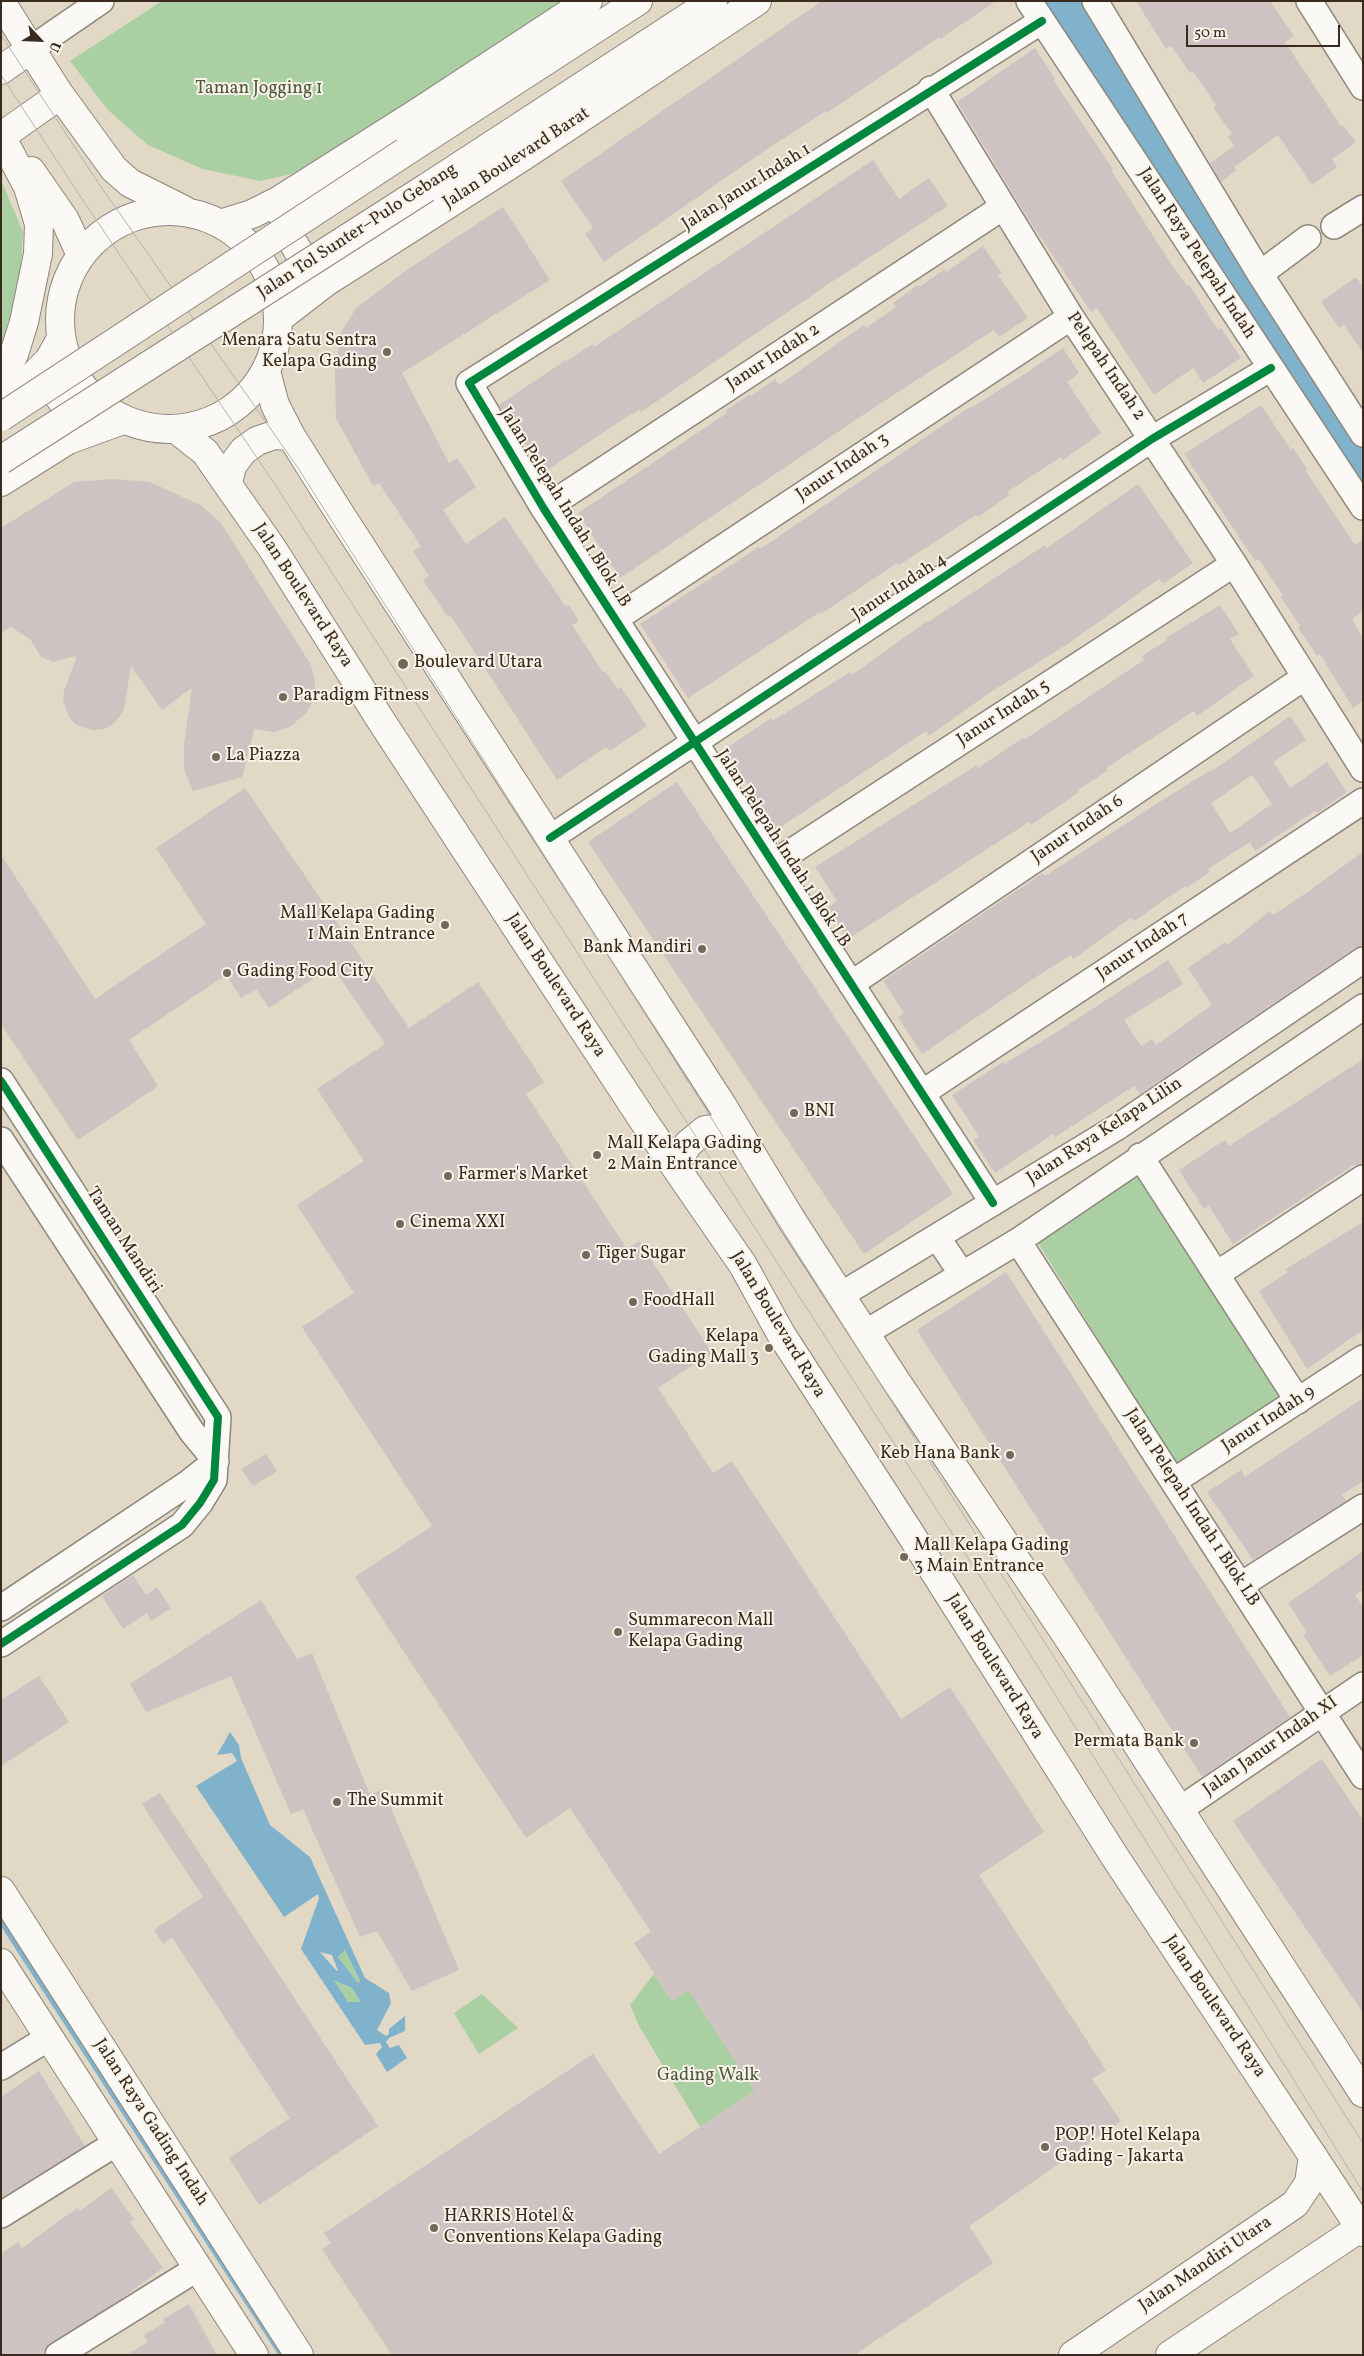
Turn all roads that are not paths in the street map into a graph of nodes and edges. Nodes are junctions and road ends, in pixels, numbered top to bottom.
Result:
1 (101, 1) edge
2 (588, 1) edge
3 (638, 1) edge
4 (713, 1) edge
5 (757, 1) edge
6 (1095, 1) edge
7 (1309, 1) edge
8 (1, 2) edge
9 (1036, 11) edge
10 (32, 50) junction
11 (1, 70) edge
12 (1363, 87) edge
13 (931, 89) junction
14 (59, 93) junction
15 (2, 132) edge
16 (278, 201) junction
17 (1003, 207) junction
18 (1363, 208) edge
19 (186, 212) junction
20 (222, 223) junction
21 (1334, 226) dead end
22 (1308, 238) dead end
23 (81, 255) junction
24 (1260, 274) junction
25 (326, 282) junction
26 (1071, 317) junction
27 (278, 319) junction
28 (61, 339) junction
29 (1271, 368) junction
30 (266, 371) junction
31 (31, 378) junction
32 (1, 379) edge
33 (469, 383) joint
34 (1, 396) edge
35 (1, 417) edge
36 (123, 420) junction
37 (177, 430) junction
38 (1363, 434) edge
39 (291, 436) junction
40 (1152, 439) junction
41 (68, 440) junction
42 (1, 460) edge
43 (1, 482) edge
44 (228, 483) junction
45 (1363, 507) edge
46 (544, 509) junction
47 (1234, 564) junction
48 (615, 619) junction
49 (1305, 677) junction
50 (695, 741) junction
51 (1363, 768) edge
52 (1363, 801) edge
53 (550, 838) junction
54 (774, 863) junction
55 (1363, 960) edge
56 (851, 984) junction
57 (1363, 1007) edge
58 (1, 1081) edge
59 (922, 1093) junction
60 (22, 1113) junction
61 (725, 1116) junction
62 (1, 1128) edge
63 (39, 1138) junction
64 (658, 1141) junction
65 (5, 1153) edge
66 (1140, 1156) junction
67 (678, 1160) junction
68 (1363, 1178) edge
69 (993, 1203) junction
70 (937, 1237) junction
71 (1018, 1240) junction
72 (743, 1265) junction
73 (962, 1274) junction
74 (1217, 1274) junction
75 (841, 1295) junction
76 (865, 1333) junction
77 (1363, 1358) edge
78 (1298, 1401) junction
79 (215, 1471) junction
80 (1174, 1481) junction
81 (1363, 1507) edge
82 (88, 1550) junction
83 (63, 1566) junction
84 (105, 1575) junction
85 (1241, 1585) junction
86 (81, 1592) junction
87 (1, 1608) edge
88 (1, 1644) edge
89 (1363, 1685) edge
90 (1321, 1713) junction
91 (1363, 1776) edge
92 (1179, 1810) junction
93 (4, 1902) edge
94 (1, 1963) edge
95 (50, 2036) junction
96 (1, 2068) edge
97 (1363, 2093) edge
98 (118, 2142) junction
99 (1313, 2156) junction
100 (1, 2215) edge
101 (1362, 2228) edge
102 (198, 2268) junction
103 (58, 2355) edge
104 (254, 2355) edge
105 (299, 2355) edge
106 (1073, 2355) edge
107 (1170, 2355) edge

1 - 10 street
2 - 16 main road
3 - 35 main road, bridge
4 - 42 main road, Jalan Tol Sunter–Pulo Gebang, bridge
5 - 25 main road, Jalan Boulevard Barat
6 - 24 street
7 - 12 street
8 - 10 main road
9 - 13 street, Jalan Janur Indah 1
9 - 29 street, Jalan Raya Pelepah Indah
10 - 11 main road
10 - 14 main road
13 - 17 street, Pelepah Indah 2
13 - 33 street, Jalan Janur Indah 1
14 - 15 main road
14 - 19 main road
15 - 23 main road
15 - 32 main road
16 - 20 main road
16 - 25 main road
17 - 26 street, Pelepah Indah 2
17 - 46 street, Janur Indah 2
18 - 21 street
19 - 20 main road
19 - 23 main road
20 - 27 main road
22 - 24 street
23 - 28 main road
24 - 38 street
25 - 27 main road, Jalan Boulevard Barat
26 - 40 street, Pelepah Indah 2
26 - 48 street, Janur Indah 3
27 - 30 main road
28 - 31 main road
28 - 36 main road
29 - 40 street, Janur Indah 4
29 - 45 street, Jalan Raya Pelepah Indah
30 - 37 main road
30 - 39 main road
31 - 34 main road
31 - 41 main road
33 - 46 street, Jalan Pelepah Indah 1 Blok LB
36 - 37 main road
36 - 41 main road
37 - 44 main road, Jalan Boulevard Raya
39 - 44 main road
39 - 53 main road
40 - 47 street, Pelepah Indah 2
40 - 50 street, Janur Indah 4
41 - 43 main road
44 - 64 main road, Jalan Boulevard Raya
46 - 48 street, Jalan Pelepah Indah 1 Blok LB
47 - 49 street, Pelepah Indah 2
47 - 54 street, Janur Indah 5
48 - 50 street, Jalan Pelepah Indah 1 Blok LB
49 - 51 street, Pelepah Indah 2
49 - 56 street, Janur Indah 6
50 - 53 street, Janur Indah 4
50 - 54 street, Jalan Pelepah Indah 1 Blok LB
52 - 59 street, Janur Indah 7
53 - 61 main road
54 - 56 street, Jalan Pelepah Indah 1 Blok LB
55 - 69 street, Jalan Raya Kelapa Lilin
56 - 59 street, Jalan Pelepah Indah 1 Blok LB
57 - 66 street
58 - 60 street, Taman Mandiri
59 - 69 street, Jalan Pelepah Indah 1 Blok LB
60 - 62 street
60 - 63 street, Taman Mandiri
61 - 67 main road
61 - 75 main road
63 - 65 street
63 - 79 street, Taman Mandiri
64 - 67 main road
64 - 72 main road, Jalan Boulevard Raya
65 - 79 street
66 - 71 street
66 - 74 street
67 - 72 main road
68 - 74 street
69 - 70 street, Jalan Raya Kelapa Lilin
70 - 73 street
70 - 75 street, Jalan Raya Kelapa Lilin
71 - 73 street
71 - 80 street, Jalan Pelepah Indah 1 Blok LB
72 - 99 main road, Jalan Boulevard Raya
73 - 76 street
74 - 78 street
75 - 76 main road
76 - 92 main road
77 - 78 street, Janur Indah 9
78 - 80 street, Janur Indah 9
79 - 82 street
79 - 84 street
80 - 85 street, Jalan Pelepah Indah 1 Blok LB
81 - 85 street
82 - 83 street
82 - 84 street
83 - 86 street
83 - 87 street
84 - 86 street
85 - 90 street, Jalan Pelepah Indah 1 Blok LB
86 - 88 street
89 - 90 street, Jalan Janur Indah XI
90 - 91 street, Jalan Pelepah Indah 1 Blok LB
90 - 92 street, Jalan Janur Indah XI
92 - 97 main road
93 - 105 main road, Jalan Raya Gading Indah
94 - 95 main road
95 - 96 street
95 - 98 main road
98 - 100 street
98 - 102 main road
99 - 101 main road, Jalan Boulevard Raya
99 - 106 main road, Jalan Mandiri Utara
101 - 107 main road
102 - 103 street
102 - 104 main road

